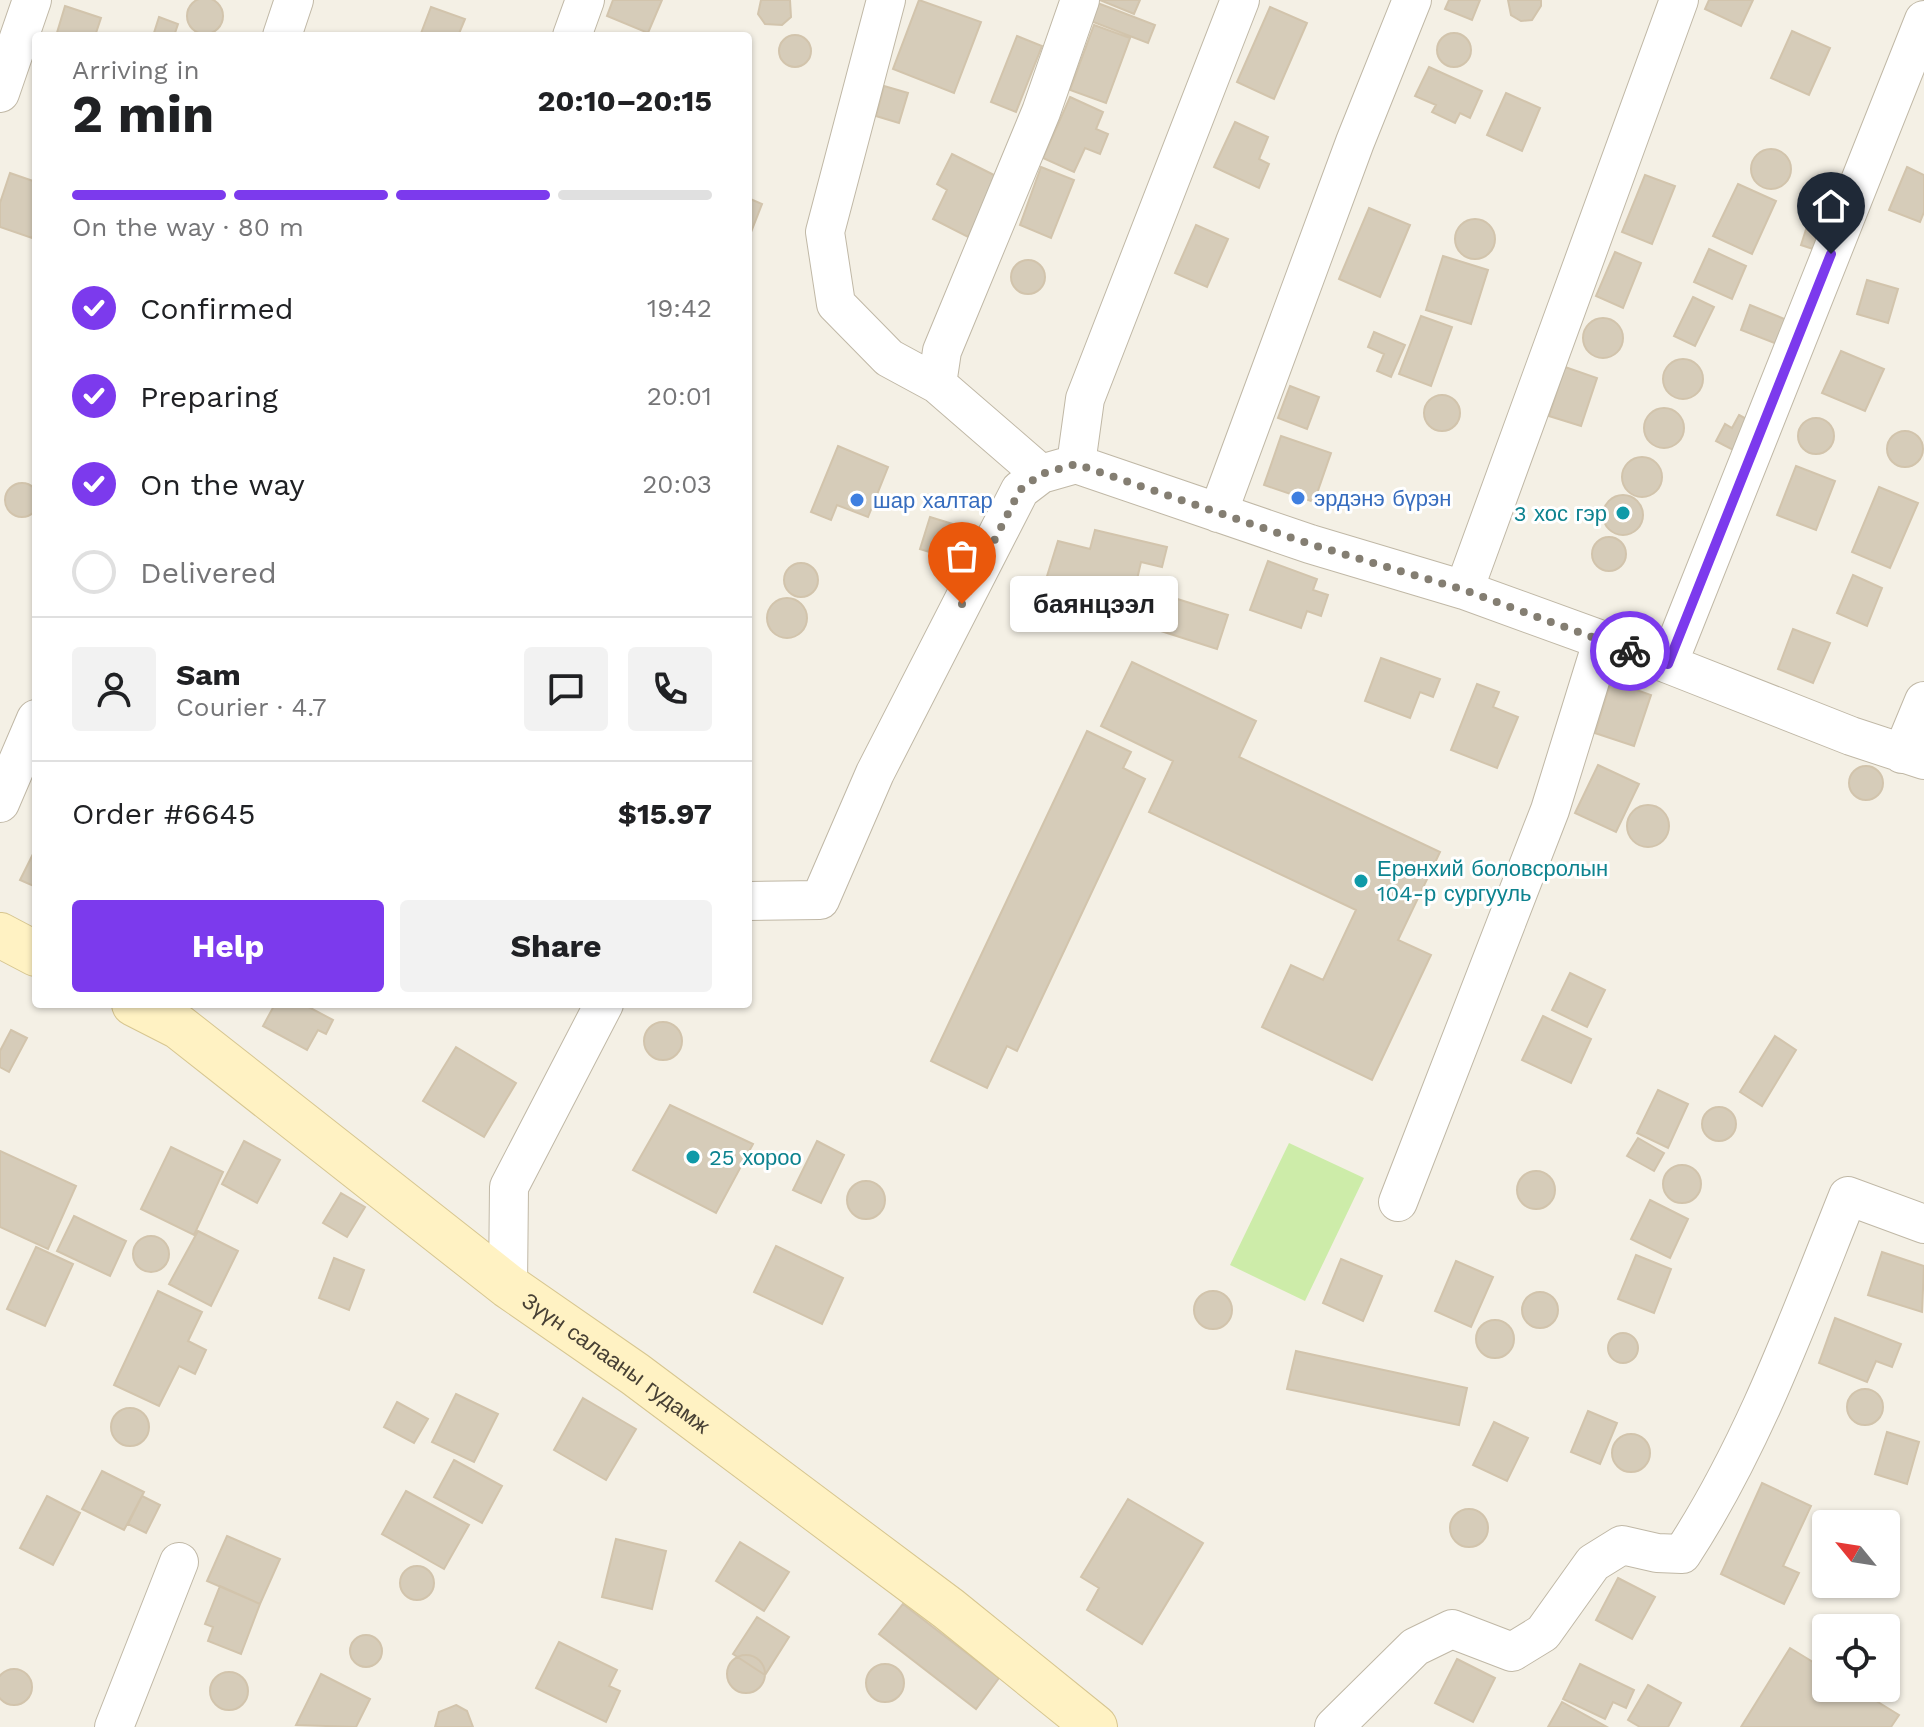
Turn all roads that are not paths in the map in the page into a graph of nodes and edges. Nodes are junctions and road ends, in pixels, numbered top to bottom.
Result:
1 (32, 0) edge
2 (294, 0) edge
3 (585, 0) edge
4 (886, 0) edge
5 (1080, 0) edge
6 (1240, 0) edge
7 (1412, 0) edge
8 (1679, 0) edge
9 (1924, 20) edge
10 (283, 32) edge
11 (573, 32) edge
12 (0, 93) edge
13 (937, 384) junction
14 (1058, 469) junction
15 (1218, 513) junction
16 (1464, 590) junction
17 (1602, 642) junction
18 (1668, 664) junction
19 (1924, 701) edge
20 (32, 728) edge
21 (1913, 757) edge
22 (0, 803) edge
23 (752, 901) edge
24 (0, 935) edge
25 (32, 952) edge
26 (151, 1008) edge
27 (602, 1008) edge
28 (184, 1016) edge
29 (1398, 1202) dead end
30 (1924, 1224) edge
31 (508, 1286) junction
32 (179, 1562) dead end
33 (114, 1727) edge
34 (1095, 1727) edge
35 (1334, 1727) edge

1 - 12 street
2 - 10 street
3 - 11 street
4 - 13 street
5 - 13 street
6 - 14 street
7 - 15 street
8 - 16 street
9 - 18 street
13 - 14 street
14 - 15 street
14 - 23 street
15 - 16 street
16 - 17 street
17 - 18 street
17 - 29 street
18 - 21 street
19 - 21 street
20 - 22 street
24 - 25 main road
26 - 28 main road, Зүүн салааны гудамж
27 - 31 street
28 - 31 main road, Зүүн салааны гудамж
30 - 35 street
31 - 34 main road, Зүүн салааны гудамж
32 - 33 street

